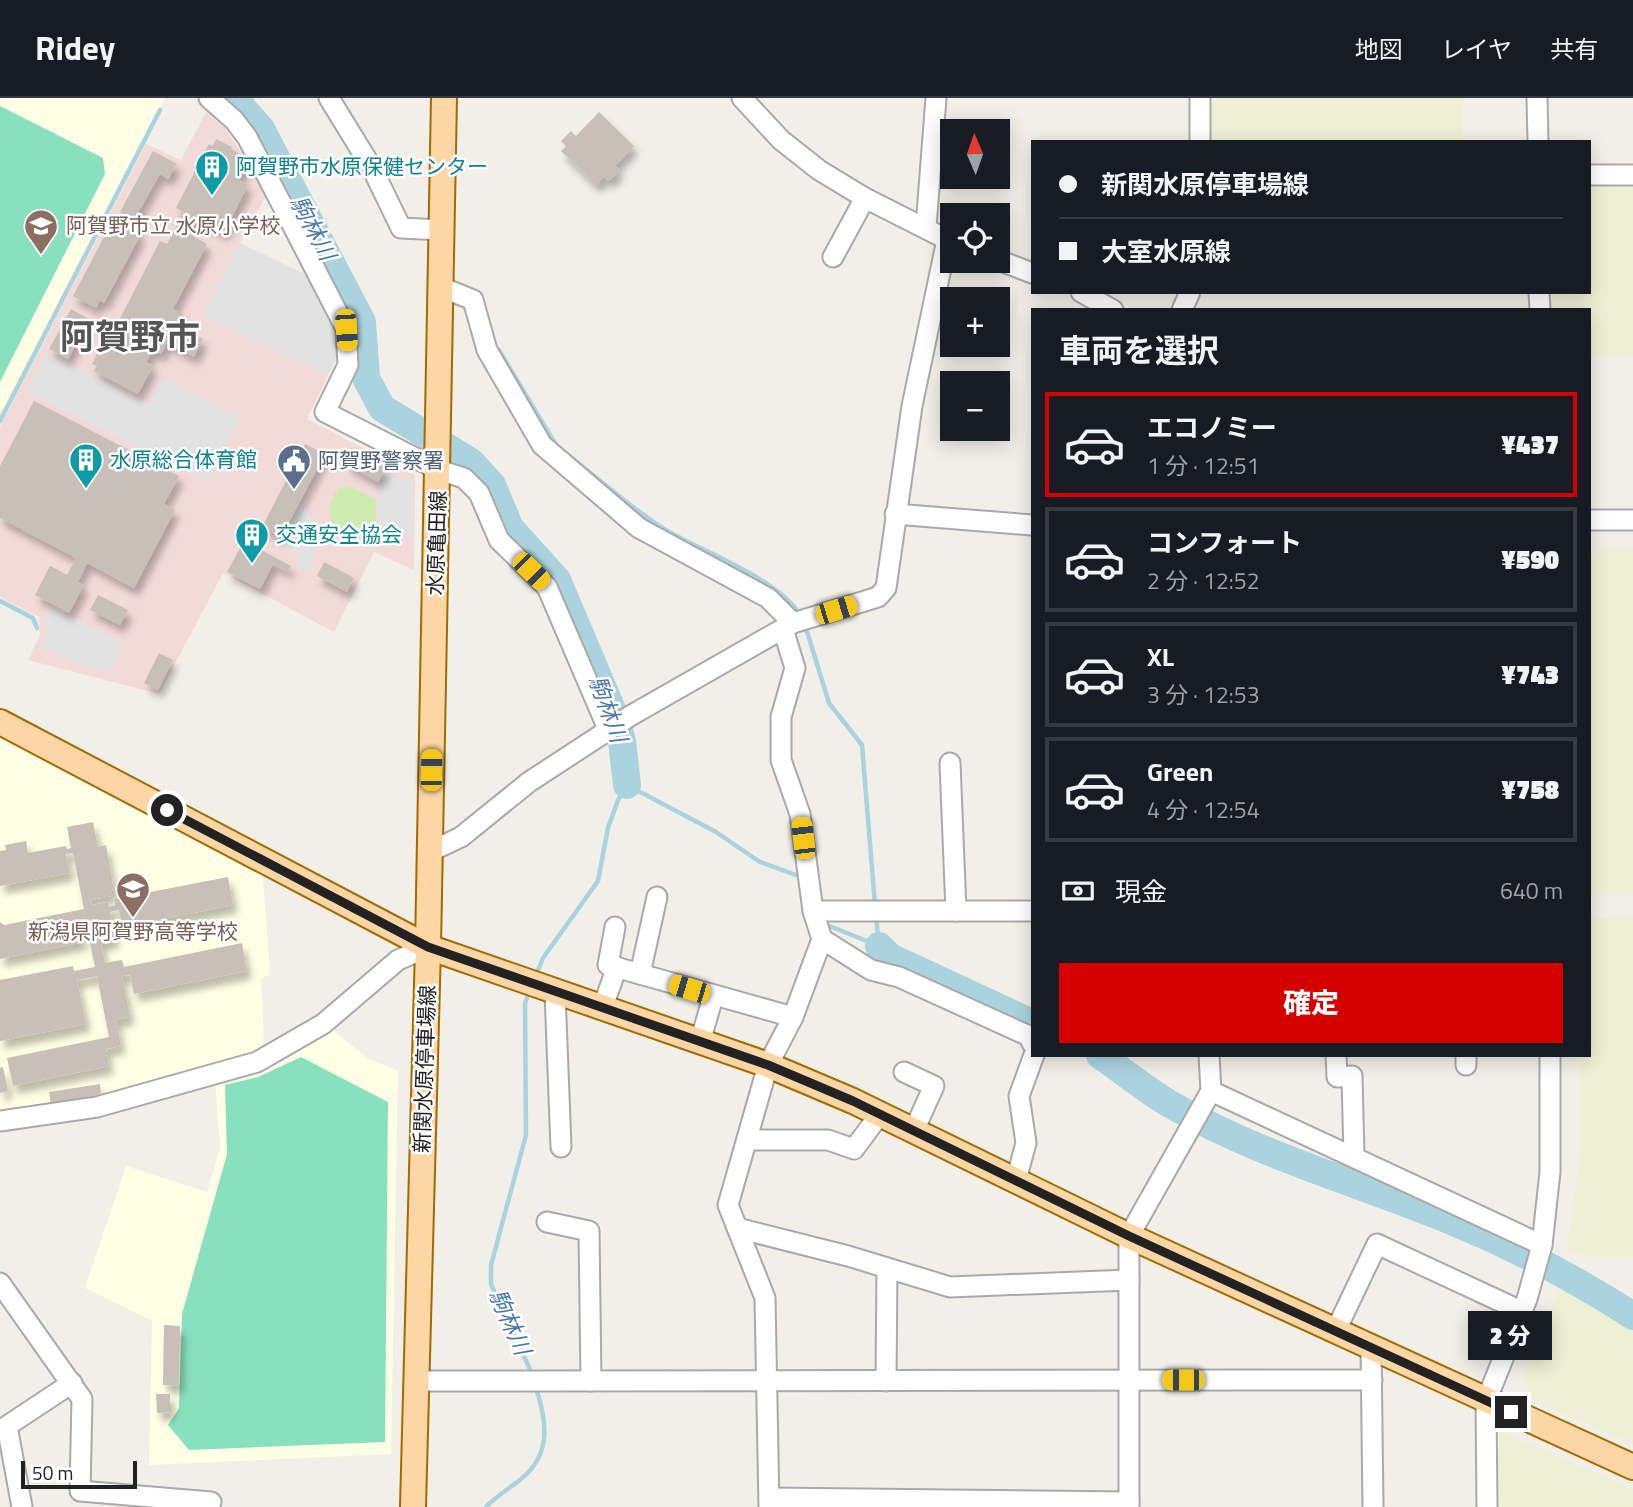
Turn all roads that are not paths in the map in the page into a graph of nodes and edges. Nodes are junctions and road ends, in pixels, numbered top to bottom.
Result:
1 (209, 98) edge
2 (329, 98) edge
3 (444, 98) edge
4 (742, 98) edge
5 (936, 98) edge
6 (1200, 98) edge
7 (1537, 98) edge
8 (1200, 140) edge
9 (1538, 140) edge
10 (1591, 175) edge
11 (1633, 175) edge
12 (865, 198) junction
13 (926, 227) junction
14 (442, 230) junction
15 (940, 236) edge
16 (833, 257) dead end
17 (1010, 265) edge
18 (942, 273) edge
19 (1031, 273) edge
20 (441, 287) junction
21 (1085, 294) edge
22 (1109, 308) edge
23 (439, 464) junction
24 (895, 514) junction
25 (1591, 520) edge
26 (1633, 520) edge
27 (1031, 525) edge
28 (788, 626) junction
29 (0, 722) edge
30 (608, 729) junction
31 (950, 764) dead end
32 (429, 852) junction
33 (657, 897) dead end
34 (813, 911) junction
35 (956, 911) junction
36 (1031, 911) edge
37 (615, 927) dead end
38 (822, 939) junction
39 (428, 947) junction
40 (617, 967) junction
41 (640, 974) junction
42 (555, 993) junction
43 (713, 997) junction
44 (602, 1009) junction
45 (793, 1017) junction
46 (1031, 1041) edge
47 (699, 1042) junction
48 (1033, 1057) edge
49 (1209, 1057) edge
50 (1336, 1057) edge
51 (1549, 1057) edge
52 (768, 1065) junction
53 (904, 1072) dead end
54 (1211, 1091) junction
55 (880, 1114) junction
56 (0, 1121) edge
57 (914, 1130) junction
58 (747, 1140) junction
59 (561, 1147) dead end
60 (1354, 1157) junction
61 (1016, 1180) junction
62 (547, 1222) dead end
63 (737, 1228) junction
64 (1129, 1236) junction
65 (1542, 1245) junction
66 (887, 1268) junction
67 (1129, 1280) junction
68 (0, 1283) edge
69 (7, 1311) edge
70 (1521, 1311) junction
71 (1336, 1330) junction
72 (1371, 1347) junction
73 (1372, 1380) junction
74 (417, 1381) junction
75 (591, 1381) junction
76 (768, 1381) junction
77 (886, 1381) junction
78 (1129, 1381) junction
79 (72, 1383) junction
80 (1486, 1401) junction
81 (1633, 1467) edge
82 (9, 1487) edge
83 (769, 1502) edge
84 (853, 1503) edge
85 (940, 1503) edge
86 (1033, 1504) edge
87 (1129, 1504) edge
88 (22, 1507) edge
89 (209, 1507) edge
90 (413, 1507) edge
91 (1373, 1507) edge
92 (1487, 1507) edge

1 - 23 street
2 - 14 street
3 - 14 main road, 水原亀田線
4 - 12 street
5 - 13 street
6 - 8 street
7 - 9 street
10 - 11 street
12 - 13 street
12 - 16 street
13 - 15 street
14 - 20 main road, 水原亀田線
17 - 19 street
18 - 24 street
20 - 23 main road, 水原亀田線
20 - 28 street
21 - 22 street
23 - 30 street
23 - 32 main road, 水原亀田線
24 - 27 street
24 - 28 street
25 - 26 street
28 - 30 street
28 - 34 street
29 - 39 main road
30 - 32 street
31 - 35 street
32 - 39 main road, 水原亀田線
33 - 41 street
34 - 35 street
34 - 38 street
35 - 36 street
37 - 40 street
38 - 45 street
38 - 46 street
39 - 42 main road
39 - 56 street
39 - 74 main road, 新関水原停車場線
40 - 41 street
40 - 44 street
41 - 43 street
42 - 44 main road
42 - 59 street
43 - 45 street
43 - 47 street
44 - 47 main road
45 - 52 street
47 - 52 main road
48 - 61 street
49 - 54 street
50 - 60 street
51 - 65 street
52 - 55 main road
52 - 58 street
53 - 57 street
54 - 60 street
54 - 64 street
55 - 57 main road
55 - 58 street
57 - 61 main road
58 - 63 street
60 - 65 street
61 - 64 main road
62 - 75 street
63 - 66 street
63 - 76 street
64 - 67 street
64 - 71 main road
65 - 70 street
66 - 67 street
66 - 77 street
67 - 78 street
68 - 69 street
69 - 79 street
70 - 71 street
70 - 80 street
71 - 72 main road
72 - 73 street
72 - 80 main road
73 - 78 street
73 - 91 street
74 - 75 street
74 - 90 main road, 新関水原停車場線
75 - 76 street
76 - 77 street
76 - 83 street
77 - 78 street
78 - 87 street
79 - 82 street
79 - 89 street
80 - 81 main road
80 - 92 street
82 - 88 street
83 - 84 street
84 - 85 street
85 - 86 street
86 - 87 street

